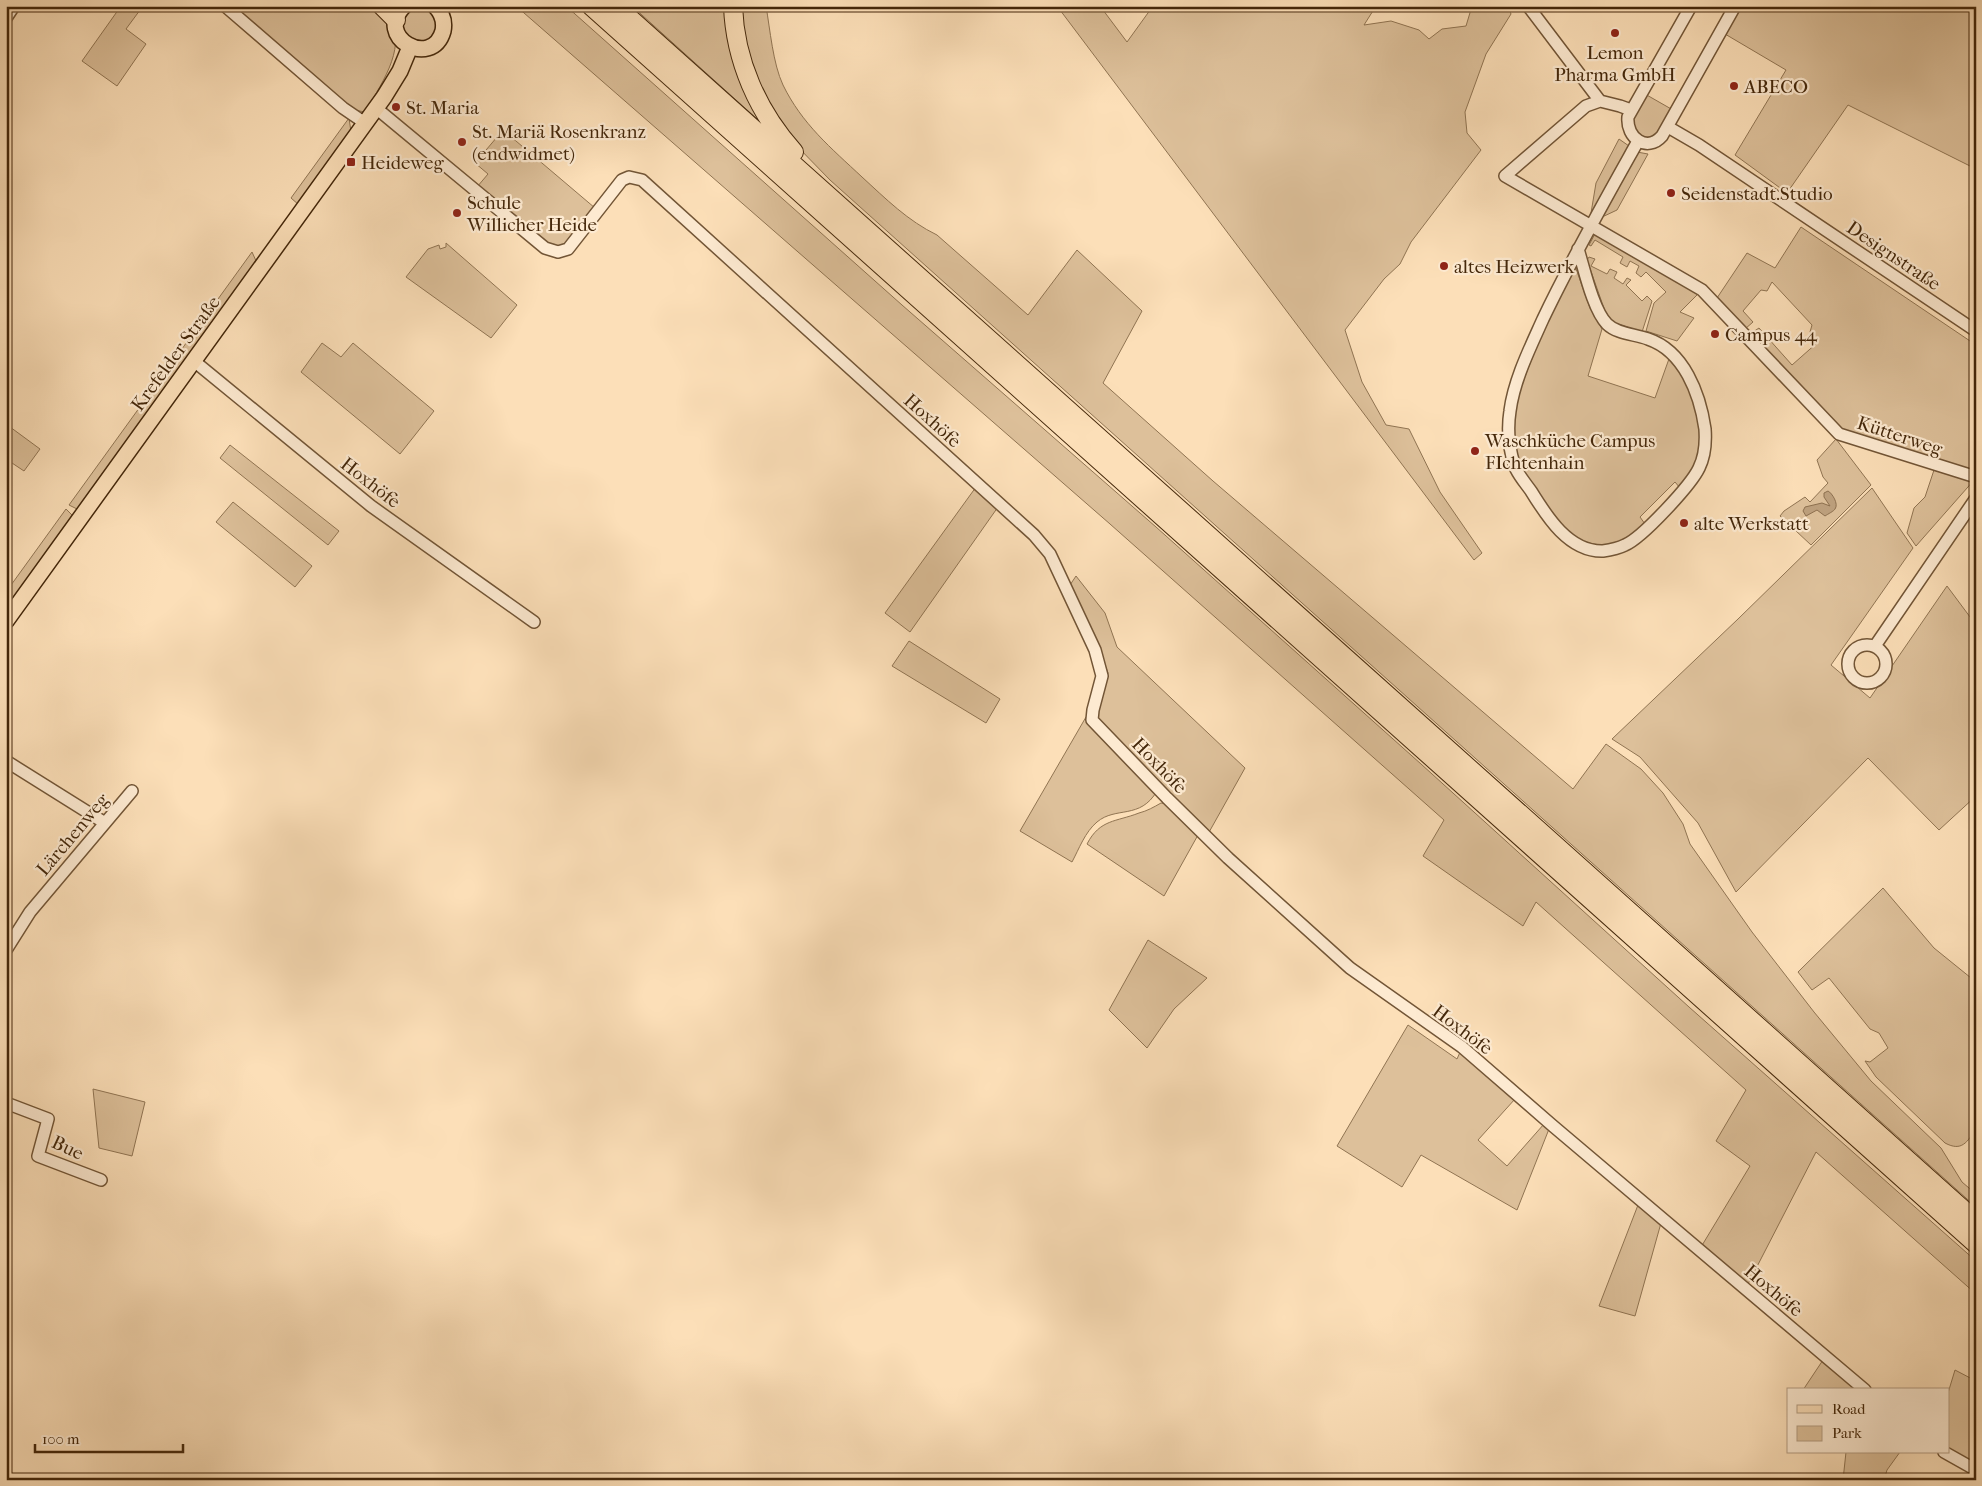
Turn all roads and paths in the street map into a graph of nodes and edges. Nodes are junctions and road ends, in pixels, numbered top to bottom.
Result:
1 (14, 6) edge
2 (225, 6) edge
3 (382, 6) edge
4 (586, 6) edge
5 (591, 6) edge
6 (733, 6) edge
7 (1528, 6) edge
8 (1691, 6) edge
9 (1735, 6) edge
10 (437, 7) edge
11 (610, 12) edge
12 (400, 13) edge
13 (6, 18) edge
14 (410, 47) junction
15 (1600, 101) junction
16 (376, 108) junction
17 (1632, 110) junction
18 (365, 123) junction
19 (1668, 127) junction
20 (1638, 141) junction
21 (842, 208) junction
22 (1591, 226) junction
23 (1578, 249) junction
24 (1976, 331) edge
25 (194, 361) junction
26 (1976, 477) edge
27 (1976, 498) edge
28 (6, 621) edge
29 (534, 622) dead end
30 (1875, 646) dead end
31 (6, 761) edge
32 (132, 791) dead end
33 (105, 824) junction
34 (7, 945) edge
35 (6, 1103) edge
36 (101, 1180) dead end
37 (1976, 1221) edge
38 (1976, 1244) edge
39 (1863, 1388) edge
40 (1948, 1454) edge
41 (1976, 1470) edge

1 - 13 street
2 - 18 street
3 - 12 highway
4 - 11 highway
5 - 11 highway
6 - 21 highway
7 - 15 street
8 - 17 street
9 - 19 street
10 - 14 main road
11 - 21 highway
11 - 38 highway
12 - 14 main road
14 - 16 main road, Krefelder Straße
15 - 17 street
15 - 22 street, Kütterweg
16 - 18 main road, Krefelder Straße
16 - 39 street, Hoxhöfe
17 - 20 street
18 - 25 main road, Krefelder Straße
19 - 20 street
19 - 24 street, Designstraße
20 - 22 street
21 - 37 highway
22 - 23 street
22 - 26 street, Kütterweg
23 - 23 street
25 - 28 main road, Krefelder Straße
25 - 29 street, Hoxhöfe
27 - 30 street
31 - 33 street
32 - 33 street, Lärchenweg
33 - 34 street, Lärchenweg
35 - 36 street, Bue
40 - 41 street

